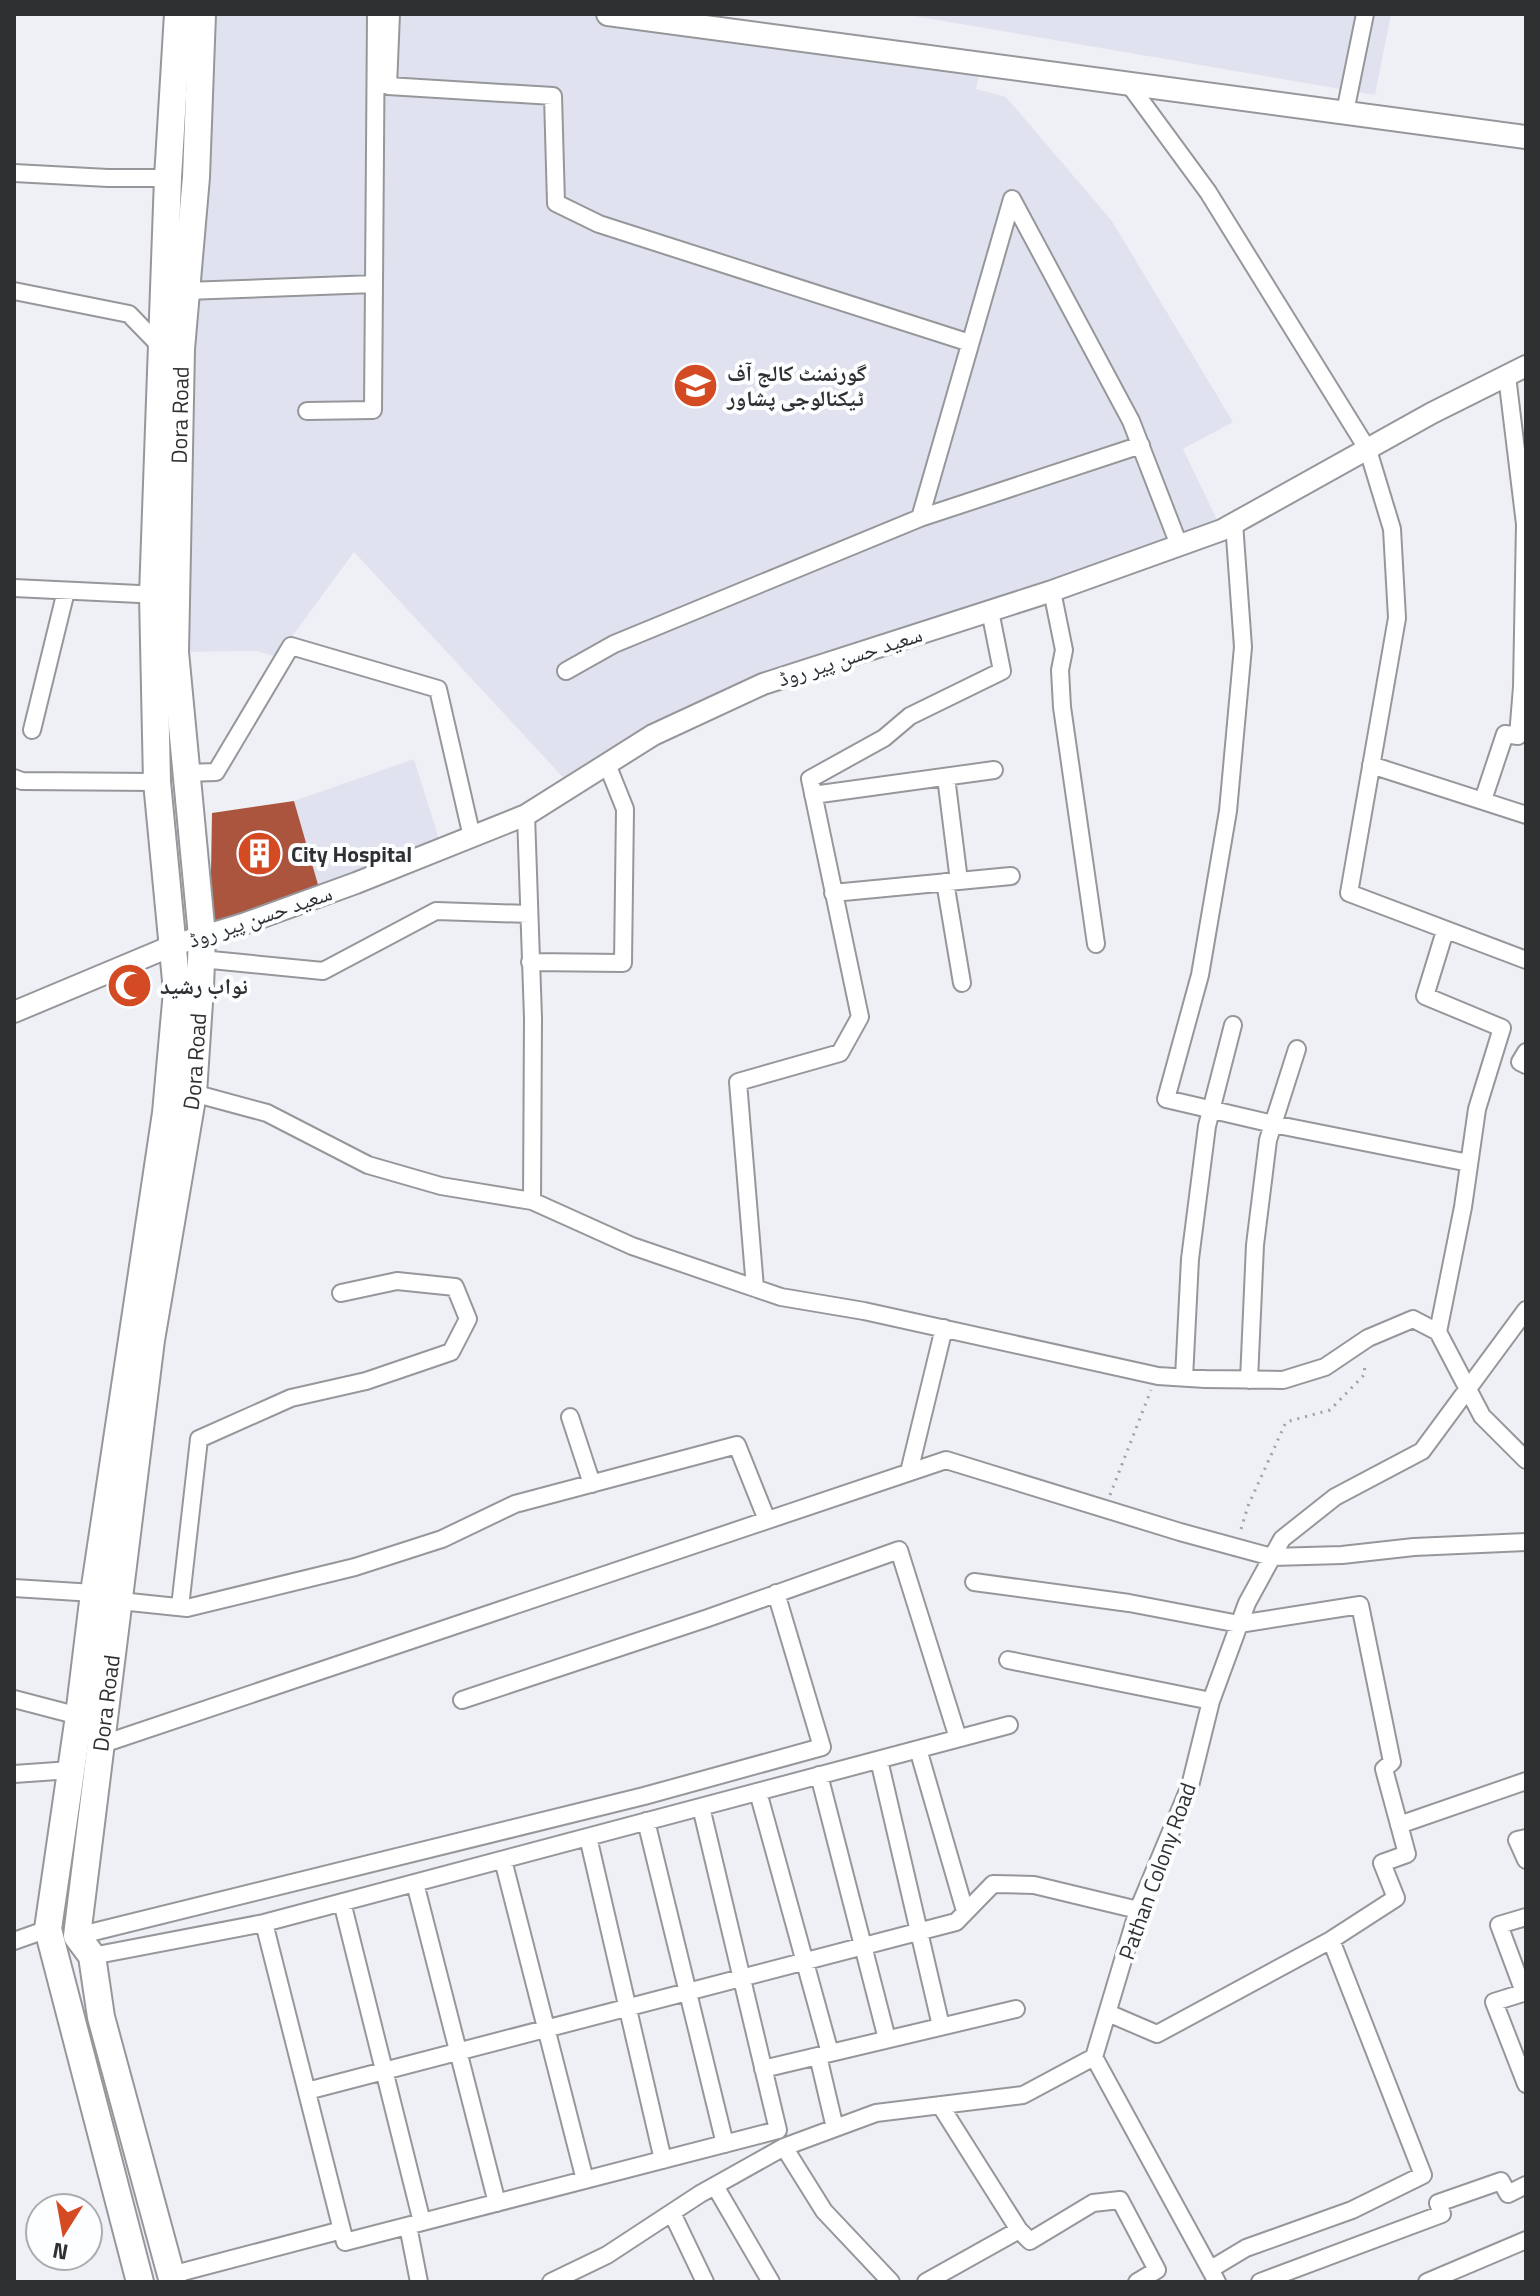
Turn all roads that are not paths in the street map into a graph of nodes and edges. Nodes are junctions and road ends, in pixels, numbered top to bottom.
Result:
1 (178, 14) edge
2 (202, 14) edge
3 (376, 14) edge
4 (391, 14) edge
5 (608, 14) edge
6 (1365, 14) edge
7 (1128, 83) junction
8 (1345, 112) junction
9 (1526, 137) edge
10 (14, 173) edge
11 (196, 177) junction
12 (168, 178) junction
13 (374, 284) junction
14 (14, 291) edge
15 (186, 291) junction
16 (970, 343) junction
17 (171, 348) junction
18 (1526, 366) edge
19 (1507, 376) junction
20 (307, 411) dead end
21 (1141, 445) junction
22 (1368, 450) junction
23 (920, 518) junction
24 (1234, 523) junction
25 (1179, 545) junction
26 (14, 588) edge
27 (66, 591) junction
28 (1052, 591) junction
29 (164, 595) junction
30 (990, 611) junction
31 (566, 671) dead end
32 (32, 730) dead end
33 (607, 764) junction
34 (1371, 765) junction
35 (994, 770) dead end
36 (946, 777) junction
37 (14, 778) edge
38 (186, 779) junction
39 (157, 782) junction
40 (813, 795) junction
41 (1483, 800) junction
42 (526, 815) junction
43 (1526, 815) edge
44 (472, 837) junction
45 (1011, 876) dead end
46 (952, 882) junction
47 (833, 893) junction
48 (529, 914) junction
49 (1445, 931) junction
50 (1096, 944) dead end
51 (174, 945) junction
52 (201, 948) junction
53 (1526, 960) edge
54 (530, 962) junction
55 (962, 983) dead end
56 (14, 1012) edge
57 (1233, 1025) dead end
58 (1297, 1049) dead end
59 (1526, 1052) edge
60 (1526, 1065) edge
61 (193, 1093) junction
62 (1211, 1109) junction
63 (1273, 1124) junction
64 (1469, 1163) junction
65 (532, 1201) junction
66 (755, 1288) junction
67 (341, 1293) dead end
68 (1526, 1310) edge
69 (944, 1328) junction
70 (1438, 1332) junction
71 (1518, 1333) edge
72 (1184, 1378) junction
73 (1249, 1380) junction
74 (1468, 1389) junction
75 (570, 1417) dead end
76 (1526, 1460) edge
77 (909, 1472) junction
78 (592, 1484) junction
79 (767, 1520) junction
80 (1526, 1542) edge
81 (1272, 1557) junction
82 (974, 1582) dead end
83 (14, 1588) edge
84 (94, 1593) junction
85 (776, 1593) junction
86 (120, 1601) junction
87 (180, 1607) junction
88 (1239, 1624) junction
89 (1008, 1660) dead end
90 (14, 1699) edge
91 (462, 1700) dead end
92 (1211, 1701) junction
93 (79, 1716) junction
94 (1009, 1725) dead end
95 (958, 1738) junction
96 (100, 1745) junction
97 (918, 1749) junction
98 (879, 1760) junction
99 (71, 1770) junction
100 (14, 1774) edge
101 (819, 1775) junction
102 (1526, 1781) edge
103 (758, 1792) junction
104 (701, 1807) junction
105 (646, 1821) junction
106 (1399, 1825) junction
107 (588, 1837) junction
108 (1526, 1838) edge
109 (503, 1860) junction
110 (1526, 1860) edge
111 (415, 1883) junction
112 (342, 1902) junction
113 (1138, 1910) junction
114 (965, 1911) junction
115 (1526, 1917) edge
116 (264, 1923) junction
117 (48, 1929) junction
118 (917, 1932) junction
119 (1331, 1940) junction
120 (14, 1941) edge
121 (85, 1946) junction
122 (863, 1946) junction
123 (804, 1961) junction
124 (741, 1978) junction
125 (687, 1992) junction
126 (1525, 1992) edge
127 (628, 2008) junction
128 (1016, 2009) dead end
129 (1108, 2013) junction
130 (941, 2026) junction
131 (547, 2029) junction
132 (887, 2039) junction
133 (457, 2052) junction
134 (824, 2054) junction
135 (1094, 2057) junction
136 (763, 2069) junction
137 (383, 2071) junction
138 (1526, 2084) edge
139 (307, 2091) junction
140 (940, 2105) junction
141 (835, 2128) junction
142 (725, 2144) junction
143 (784, 2147) junction
144 (663, 2160) junction
145 (585, 2180) junction
146 (1526, 2185) edge
147 (715, 2186) junction
148 (497, 2203) junction
149 (672, 2213) junction
150 (415, 2224) junction
151 (342, 2230) junction
152 (1019, 2230) junction
153 (1526, 2240) edge
154 (1214, 2276) edge
155 (570, 2278) edge
156 (172, 2279) edge
157 (140, 2282) edge
158 (419, 2282) edge
159 (551, 2282) edge
160 (705, 2282) edge
161 (771, 2282) edge
162 (891, 2282) edge
163 (926, 2282) edge
164 (1137, 2282) edge
165 (1260, 2282) edge
166 (1427, 2282) edge

1 - 12 main road
2 - 11 main road, Dora Road
3 - 13 street
4 - 16 street
5 - 7 main road
6 - 8 street
7 - 8 main road
7 - 22 street
8 - 9 main road
10 - 12 street
11 - 12 main road
11 - 15 main road, Dora Road
12 - 17 main road
13 - 15 street
13 - 20 street
14 - 17 street
15 - 17 main road, Dora Road
16 - 21 street
16 - 23 street
17 - 29 main road, Dora Road
18 - 19 street, سعید حسن پیر روڈ
19 - 22 street, سعید حسن پیر روڈ
19 - 41 street
21 - 23 street
21 - 25 street
22 - 24 street, سعید حسن پیر روڈ
22 - 34 street
23 - 31 street
24 - 25 street, سعید حسن پیر روڈ
24 - 62 street
25 - 28 street, سعید حسن پیر روڈ
26 - 27 street
27 - 29 street
27 - 32 street
28 - 30 street, سعید حسن پیر روڈ
28 - 50 street
29 - 38 main road, Dora Road
29 - 39 main road
30 - 33 street, سعید حسن پیر روڈ
30 - 40 street
33 - 42 street, سعید حسن پیر روڈ
33 - 54 street
34 - 41 street
34 - 49 street
35 - 36 street
36 - 40 street
36 - 46 street
37 - 39 street
38 - 39 main road
38 - 44 street
38 - 52 main road, Dora Road
39 - 51 main road
40 - 47 street
41 - 43 street
42 - 44 street, سعید حسن پیر روڈ
42 - 48 street
44 - 52 street, سعید حسن پیر روڈ
45 - 46 street
46 - 47 street
46 - 55 street
47 - 66 street
48 - 52 street
48 - 54 street
49 - 53 street
49 - 64 street
51 - 52 street, سعید حسن پیر روڈ
51 - 56 street, سعید حسن پیر روڈ
51 - 84 main road
52 - 61 main road, Dora Road
54 - 65 street
57 - 62 street
58 - 63 street
59 - 60 street
61 - 65 street
61 - 86 main road, Dora Road
62 - 63 street
62 - 72 street
63 - 64 street
63 - 73 street
64 - 70 street
65 - 66 street
66 - 69 street
67 - 87 street
68 - 71 street, Pathan Colony Road
69 - 72 street
69 - 77 street
70 - 73 street
70 - 74 street
71 - 74 street, Pathan Colony Road
72 - 73 street
74 - 76 street
74 - 81 street, Pathan Colony Road
75 - 78 street
77 - 79 street
77 - 81 street
78 - 79 street
78 - 87 street
79 - 96 street
80 - 81 street
81 - 88 street, Pathan Colony Road
82 - 88 street
83 - 84 street
84 - 86 main road
84 - 93 main road
85 - 91 street
85 - 95 street
85 - 121 street
86 - 87 street
86 - 96 main road, Dora Road
88 - 92 street, Pathan Colony Road
88 - 106 street
89 - 92 street
90 - 93 street
92 - 113 street, Pathan Colony Road
93 - 99 main road
94 - 95 street
95 - 97 street
96 - 121 main road, Dora Road
97 - 98 street
97 - 114 street
98 - 101 street
98 - 118 street
99 - 100 street
99 - 117 main road
101 - 103 street
101 - 122 street
102 - 106 street
103 - 104 street
103 - 123 street
104 - 105 street
104 - 124 street
105 - 107 street
105 - 125 street
106 - 119 street
107 - 109 street
107 - 127 street
108 - 110 street
109 - 111 street
109 - 131 street
111 - 112 street
111 - 133 street
112 - 116 street
112 - 137 street
113 - 114 street
113 - 129 street, Pathan Colony Road
114 - 118 street
115 - 126 street
116 - 121 street
116 - 139 street
117 - 120 street
117 - 121 main road
117 - 157 main road
118 - 122 street
118 - 130 street
119 - 129 street
119 - 154 street
121 - 156 main road, Dora Road
122 - 123 street
122 - 132 street
123 - 124 street
123 - 134 street
124 - 125 street
124 - 136 street
125 - 127 street
125 - 142 street
126 - 138 street
127 - 131 street
127 - 144 street
128 - 130 street
129 - 135 street, Pathan Colony Road
130 - 132 street
131 - 133 street
131 - 145 street
132 - 134 street
133 - 137 street
133 - 148 street
134 - 136 street
134 - 141 street
135 - 140 street
135 - 154 street
136 - 142 street
137 - 139 street
137 - 150 street
139 - 151 street
140 - 141 street
140 - 152 street
141 - 143 street
142 - 144 street
143 - 147 street
143 - 162 street
144 - 145 street
145 - 148 street
146 - 165 street
147 - 149 street
147 - 161 street
148 - 150 street
149 - 155 street
149 - 160 street
150 - 151 street
150 - 158 street
151 - 156 street
152 - 163 street
152 - 164 street
153 - 166 street
155 - 159 street

